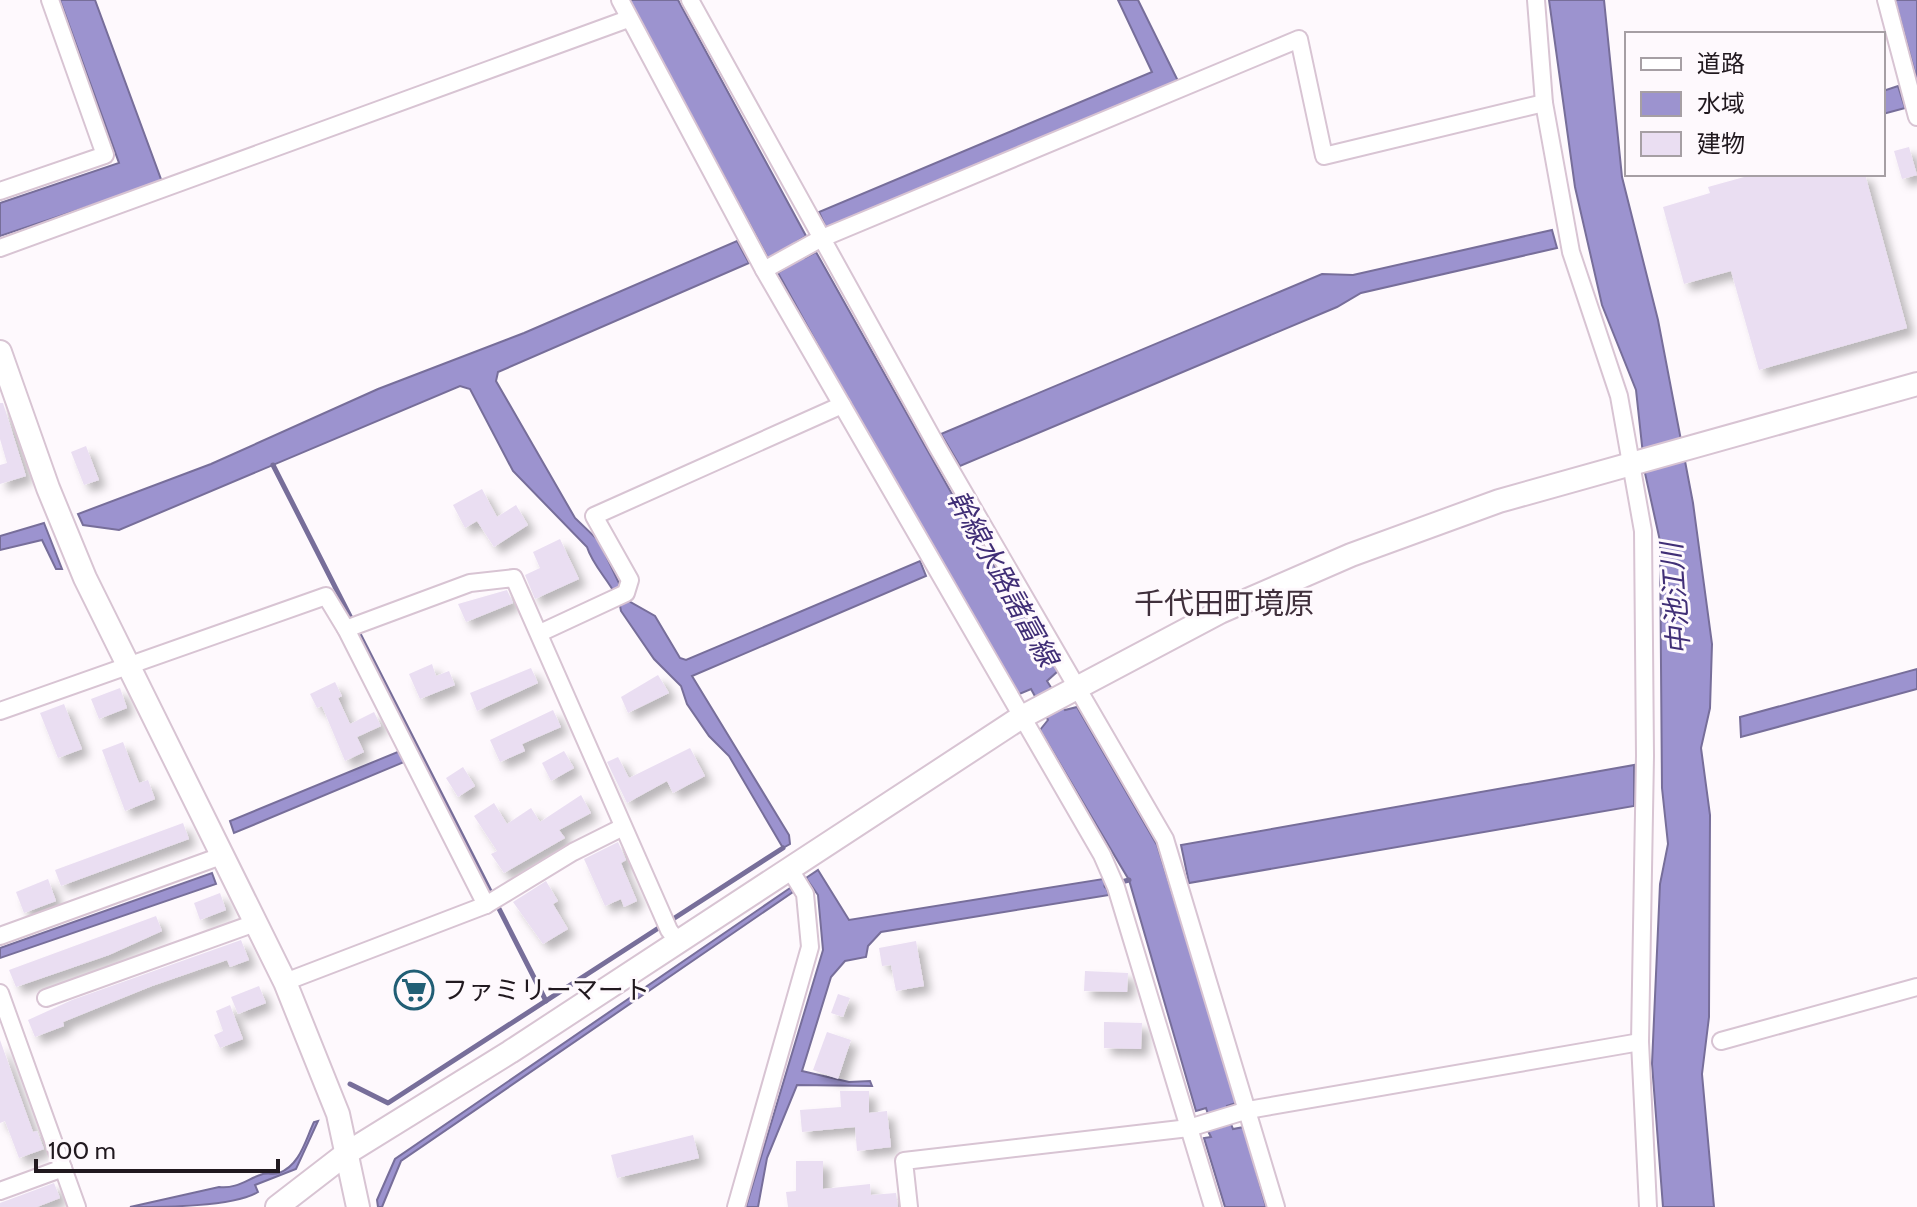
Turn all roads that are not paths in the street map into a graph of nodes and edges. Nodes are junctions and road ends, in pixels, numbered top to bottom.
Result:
1 (50, 0) edge
2 (620, 0) edge
3 (1536, 0) edge
4 (1886, 0) edge
5 (697, 2) edge
6 (628, 19) junction
7 (1544, 103) junction
8 (1917, 117) edge
9 (0, 191) edge
10 (820, 239) junction
11 (0, 248) edge
12 (764, 270) junction
13 (0, 352) edge
14 (1917, 384) edge
15 (842, 405) junction
16 (1631, 462) junction
17 (354, 626) junction
18 (540, 633) junction
19 (127, 665) junction
20 (1067, 691) junction
21 (0, 711) edge
22 (1029, 713) junction
23 (623, 827) junction
24 (221, 856) junction
25 (789, 868) junction
26 (492, 901) junction
27 (255, 923) junction
28 (0, 936) edge
29 (678, 942) junction
30 (285, 982) junction
31 (1917, 987) edge
32 (0, 993) edge
33 (46, 998) dead end
34 (1721, 1041) dead end
35 (1640, 1042) junction
36 (1242, 1112) junction
37 (1194, 1126) junction
38 (347, 1153) junction
39 (63, 1168) junction
40 (0, 1191) edge
41 (77, 1207) edge
42 (277, 1207) edge
43 (358, 1207) edge
44 (736, 1207) edge
45 (909, 1207) edge
46 (1213, 1207) edge
47 (1276, 1207) edge
48 (1648, 1207) edge

1 - 9 street
2 - 6 street
3 - 7 street
4 - 8 street
5 - 10 street
6 - 11 street
6 - 12 street
7 - 10 street
7 - 16 street
10 - 12 street
10 - 20 street
12 - 15 street
13 - 19 street
14 - 16 street
15 - 18 street
15 - 22 street
16 - 20 street
16 - 35 street
17 - 18 street
17 - 19 street
17 - 26 street
18 - 23 street
19 - 21 street
19 - 24 street
20 - 22 street
20 - 36 street
22 - 25 street
22 - 37 street
23 - 26 street
23 - 29 street
24 - 27 street
24 - 28 street
25 - 29 street
25 - 44 street
26 - 30 street
27 - 30 street
27 - 33 street
29 - 38 street
30 - 38 street
31 - 34 street
32 - 39 street
35 - 36 street
35 - 48 street
36 - 37 street
36 - 47 street
37 - 45 street
37 - 46 street
38 - 42 street
38 - 43 street
39 - 40 street
39 - 41 street

